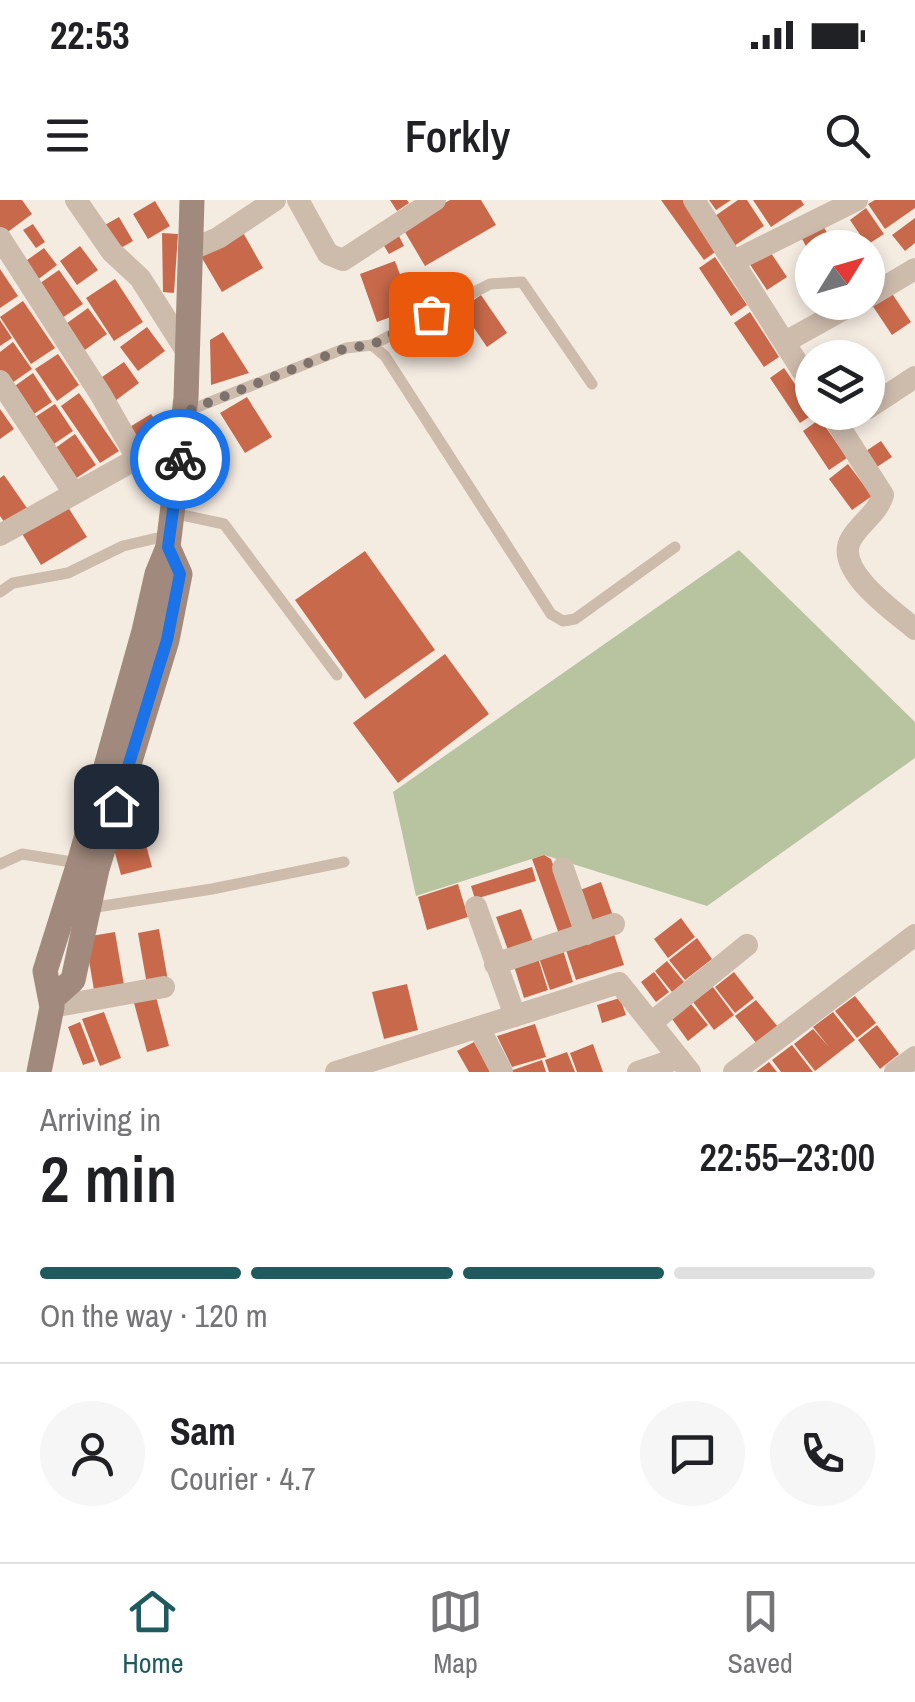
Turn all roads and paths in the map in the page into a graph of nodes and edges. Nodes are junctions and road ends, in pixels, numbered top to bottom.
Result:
1 (76, 200) edge
2 (192, 200) edge
3 (275, 200) edge
4 (298, 200) edge
5 (436, 200) edge
6 (694, 200) edge
7 (857, 200) edge
8 (0, 238) edge
9 (190, 250) junction
10 (734, 261) junction
11 (915, 269) edge
12 (885, 287) edge
13 (825, 320) edge
14 (785, 342) junction
15 (372, 345) junction
16 (188, 352) junction
17 (795, 358) edge
18 (915, 377) edge
19 (0, 381) edge
20 (592, 384) dead end
21 (885, 397) edge
22 (184, 422) junction
23 (841, 430) edge
24 (137, 458) junction
25 (74, 493) junction
26 (2, 530) edge
27 (170, 532) junction
28 (675, 547) dead end
29 (0, 592) edge
30 (915, 630) edge
31 (337, 675) dead end
32 (344, 862) dead end
33 (0, 864) edge
34 (88, 866) junction
35 (563, 868) dead end
36 (476, 907) dead end
37 (86, 909) junction
38 (614, 924) dead end
39 (586, 934) junction
40 (915, 935) edge
41 (747, 945) dead end
42 (495, 964) junction
43 (164, 987) dead end
44 (52, 1003) junction
45 (514, 1016) junction
46 (652, 1023) junction
47 (479, 1028) junction
48 (915, 1057) edge
49 (685, 1065) edge
50 (369, 1068) edge
51 (39, 1072) edge
52 (336, 1072) edge
53 (502, 1072) edge
54 (638, 1072) edge
55 (734, 1072) edge
56 (895, 1072) edge

1 - 16 street
2 - 9 main road
3 - 9 street
4 - 5 street
6 - 10 street
7 - 10 street
8 - 24 street
9 - 16 main road
10 - 14 street
11 - 12 street
13 - 14 street
14 - 17 street
15 - 20 lane
15 - 22 lane
15 - 28 lane
16 - 22 main road
18 - 21 street
19 - 25 street
22 - 24 street
22 - 27 main road
23 - 30 street
24 - 25 street
25 - 26 street
27 - 29 lane
27 - 31 lane
27 - 34 main road
32 - 37 lane
33 - 34 lane
34 - 37 main road
34 - 44 main road
35 - 39 street
36 - 42 street
37 - 44 main road
38 - 39 street
39 - 42 street
40 - 55 street
41 - 46 street
42 - 45 street
43 - 44 street
44 - 51 main road
45 - 46 street
45 - 47 street
46 - 49 street
47 - 50 street
47 - 53 street
48 - 56 street
49 - 54 street
50 - 52 street

